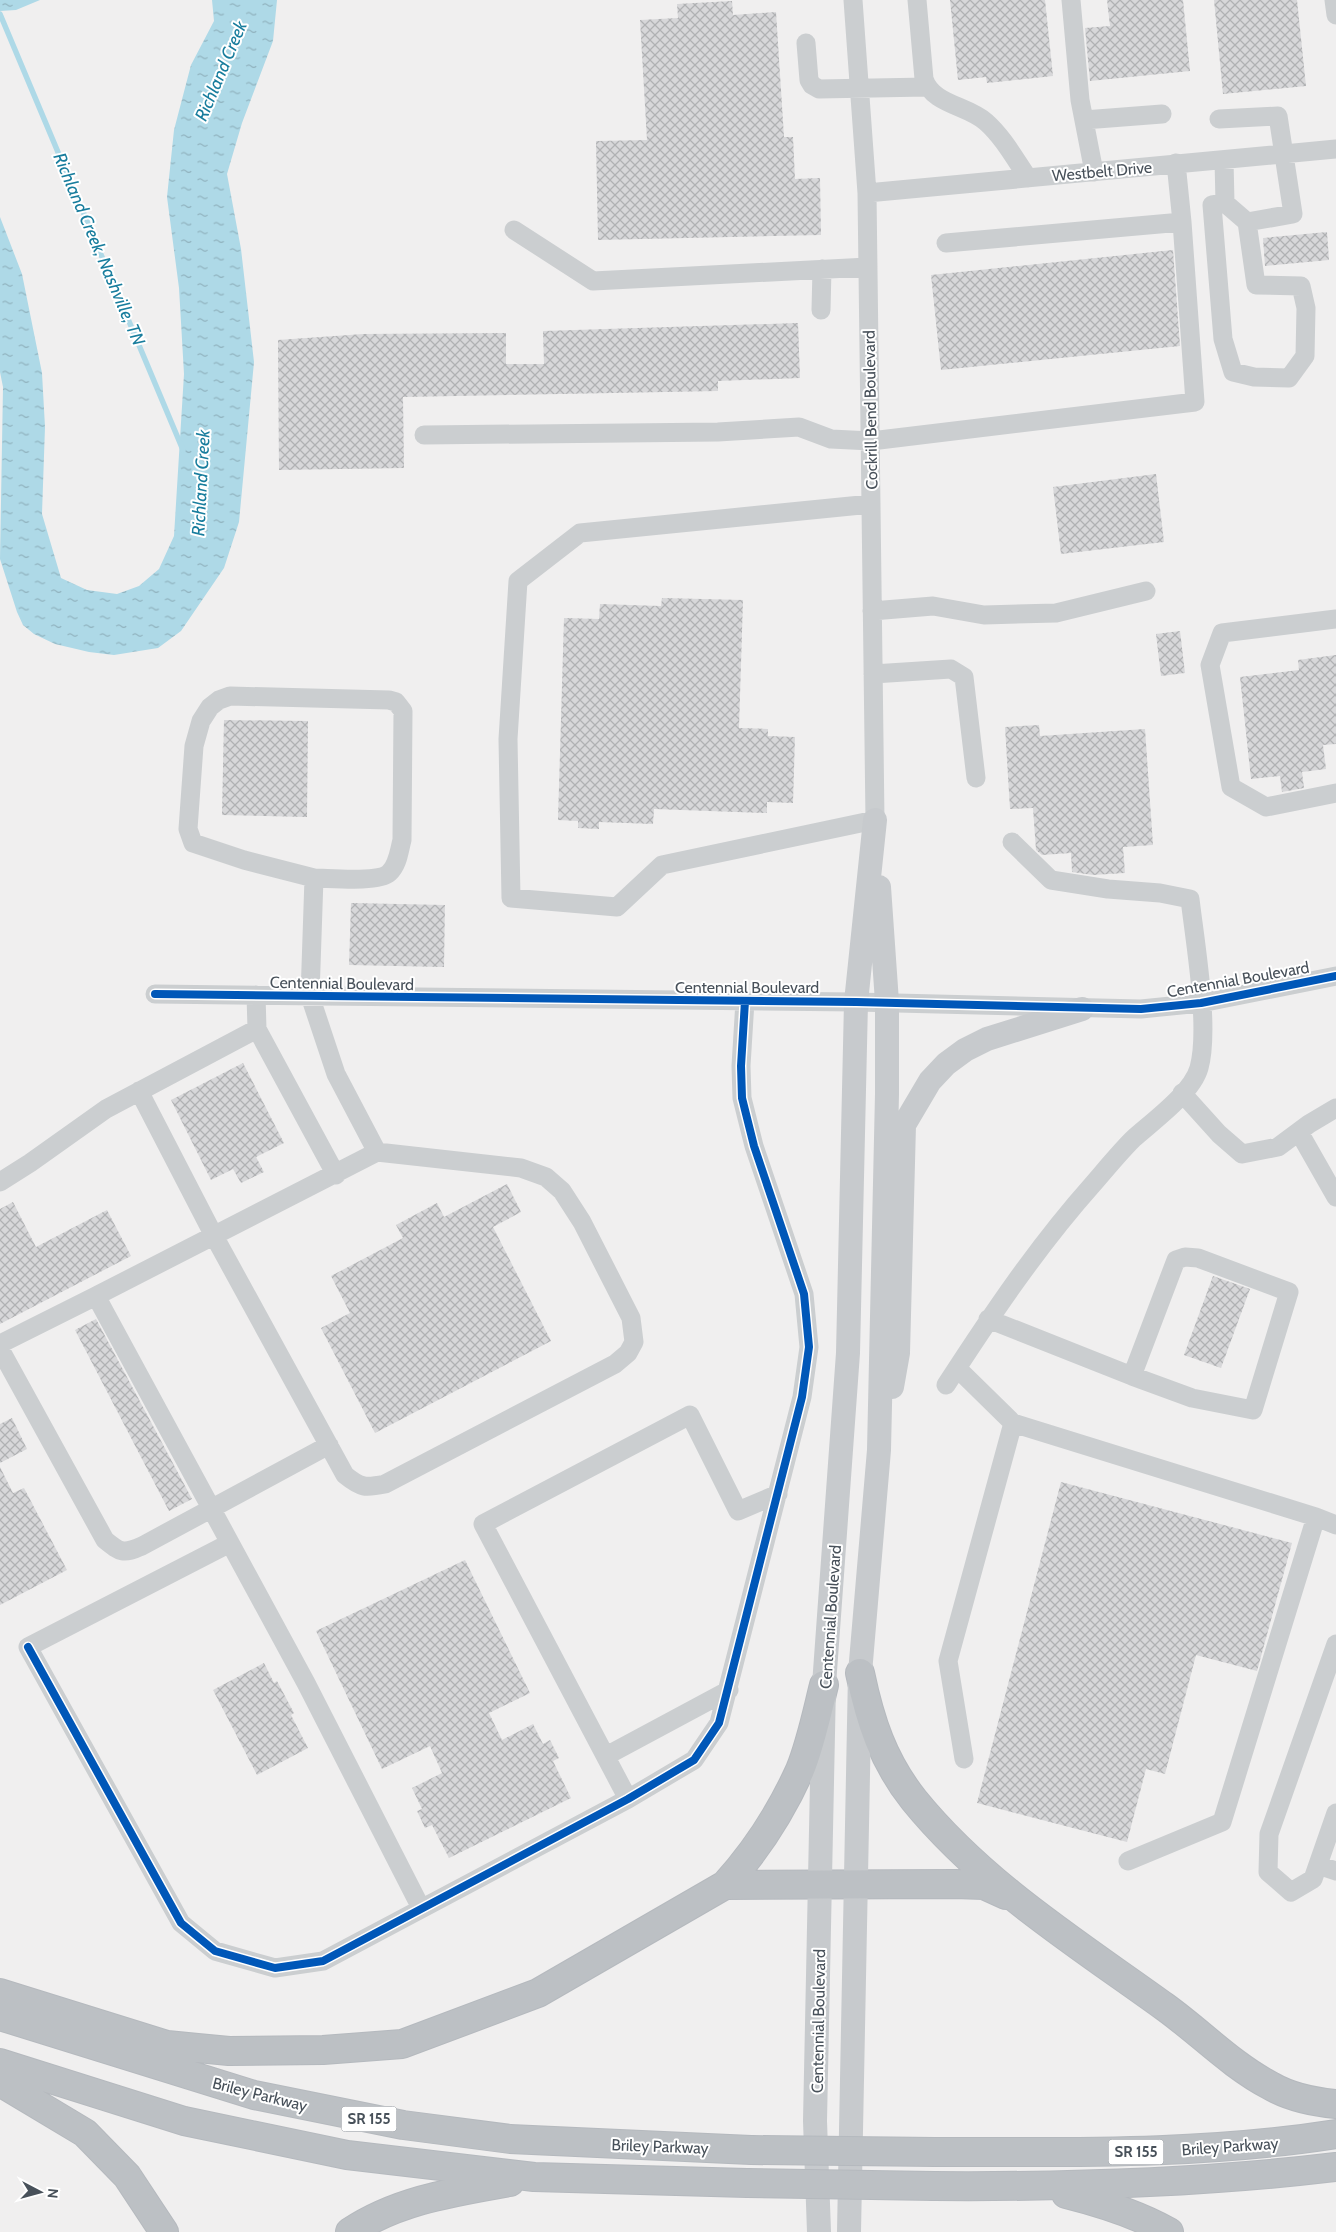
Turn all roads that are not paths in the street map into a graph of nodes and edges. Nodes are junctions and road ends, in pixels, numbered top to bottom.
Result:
1 (853, 0) edge
2 (917, 0) edge
3 (1071, 0) edge
4 (1334, 0) edge
5 (1336, 15) edge
6 (806, 43) dead end
7 (860, 87) junction
8 (927, 87) junction
9 (1162, 114) dead end
10 (1219, 119) dead end
11 (1084, 120) junction
12 (1336, 148) edge
13 (1283, 154) junction
14 (1224, 160) junction
15 (1176, 164) junction
16 (1094, 172) junction
17 (1028, 178) junction
18 (867, 193) junction
19 (1225, 203) junction
20 (1182, 222) junction
21 (1247, 222) junction
22 (514, 230) dead end
23 (946, 243) dead end
24 (868, 267) junction
25 (822, 269) junction
26 (821, 310) dead end
27 (424, 435) dead end
28 (871, 441) junction
29 (871, 504) junction
30 (1146, 591) dead end
31 (872, 611) junction
32 (1336, 618) edge
33 (873, 674) junction
34 (976, 778) dead end
35 (1336, 793) edge
36 (875, 820) junction
37 (1012, 842) dead end
38 (314, 878) junction
39 (1336, 976) edge
40 (155, 994) dead end
41 (256, 995) junction
42 (310, 996) junction
43 (746, 1002) junction
44 (856, 1002) junction
45 (887, 1002) junction
46 (1201, 1003) junction
47 (1082, 1009) junction
48 (257, 1029) junction
49 (139, 1091) junction
50 (1182, 1093) junction
51 (1336, 1108) edge
52 (1299, 1132) junction
53 (377, 1152) junction
54 (336, 1174) junction
55 (0, 1182) edge
56 (1336, 1197) edge
57 (214, 1234) junction
58 (96, 1296) junction
59 (988, 1319) junction
60 (0, 1344) edge
61 (0, 1349) edge
62 (957, 1368) junction
63 (1132, 1376) junction
64 (946, 1385) dead end
65 (1013, 1423) junction
66 (329, 1445) junction
67 (879, 1450) junction
68 (778, 1494) junction
69 (212, 1508) junction
70 (1316, 1517) junction
71 (1336, 1525) edge
72 (230, 1543) junction
73 (1336, 1644) edge
74 (860, 1673) junction
75 (824, 1685) junction
76 (729, 1690) junction
77 (606, 1756) junction
78 (964, 1759) dead end
79 (628, 1799) junction
80 (1336, 1813) edge
81 (1128, 1861) dead end
82 (1318, 1865) junction
83 (1336, 1871) edge
84 (821, 1884) junction
85 (725, 1885) junction
86 (856, 1885) junction
87 (1018, 1901) junction
88 (421, 1908) junction
89 (0, 1993) edge
90 (0, 2016) edge
91 (0, 2063) edge
92 (0, 2082) edge
93 (1336, 2104) edge
94 (1336, 2134) edge
95 (1336, 2167) edge
96 (534, 2177) junction
97 (1040, 2187) junction
98 (164, 2232) edge
99 (350, 2232) edge
100 (819, 2232) edge
101 (849, 2232) edge
102 (1169, 2232) edge

1 - 7 street, Cockrill Bend Boulevard
2 - 8 street
3 - 11 street
4 - 5 street
6 - 7 street
7 - 8 street
7 - 18 street, Cockrill Bend Boulevard
8 - 17 street
9 - 11 street
10 - 13 street
11 - 16 street
12 - 13 street, Westbelt Drive
13 - 14 street, Westbelt Drive
13 - 21 street
14 - 15 street, Westbelt Drive
14 - 19 street
15 - 16 street, Westbelt Drive
15 - 20 street
16 - 17 street, Westbelt Drive
17 - 18 street, Westbelt Drive
18 - 24 street, Cockrill Bend Boulevard
19 - 21 street
19 - 21 street
20 - 23 street
20 - 28 street
22 - 25 street
24 - 25 street
24 - 28 street, Cockrill Bend Boulevard
25 - 26 street
27 - 28 street
28 - 29 street, Cockrill Bend Boulevard
29 - 31 street, Cockrill Bend Boulevard
29 - 36 street
30 - 31 street
31 - 33 street, Cockrill Bend Boulevard
32 - 35 street
33 - 34 street
33 - 36 street, Cockrill Bend Boulevard
36 - 44 main road, Centennial Boulevard
36 - 45 main road, Centennial Boulevard
37 - 46 street
38 - 38 street
38 - 42 street
39 - 46 street, Centennial Boulevard
40 - 41 street, Centennial Boulevard
41 - 42 street, Centennial Boulevard
41 - 48 street
42 - 43 street, Centennial Boulevard
42 - 53 street
43 - 44 street, Centennial Boulevard
43 - 68 street
44 - 45 street, Centennial Boulevard
44 - 75 main road, Centennial Boulevard
45 - 47 street, Centennial Boulevard
45 - 67 main road, Centennial Boulevard
46 - 47 street, Centennial Boulevard
46 - 50 street
47 - 67 main road
48 - 49 street
48 - 54 street
49 - 55 street
49 - 57 street
50 - 52 street
50 - 59 street
51 - 52 street
52 - 56 street
53 - 54 street
53 - 66 street
54 - 57 street
57 - 58 street
57 - 66 street
58 - 60 street
58 - 69 street
59 - 62 street
59 - 63 street
61 - 69 street
62 - 64 street
62 - 65 street
63 - 63 street
65 - 70 street
65 - 78 street
66 - 69 street
67 - 74 main road, Centennial Boulevard
68 - 76 street
68 - 77 street
69 - 72 street
70 - 71 street
70 - 81 street
72 - 88 street
72 - 88 street
73 - 82 street
74 - 86 main road, Centennial Boulevard
74 - 87 highway
75 - 84 main road, Centennial Boulevard
75 - 85 highway
76 - 77 street
76 - 79 street
77 - 79 street
79 - 88 street
80 - 82 street
82 - 83 street
84 - 85 highway
84 - 86 highway
84 - 100 main road, Centennial Boulevard
85 - 89 highway
86 - 87 highway
86 - 101 main road, Centennial Boulevard
87 - 93 highway
90 - 94 highway, Briley Parkway / SR 155, bridge
91 - 96 highway, Briley Parkway / SR 155
92 - 98 highway
95 - 97 highway, Briley Parkway / SR 155
96 - 97 highway, Briley Parkway / SR 155, bridge
96 - 99 highway
97 - 102 highway

